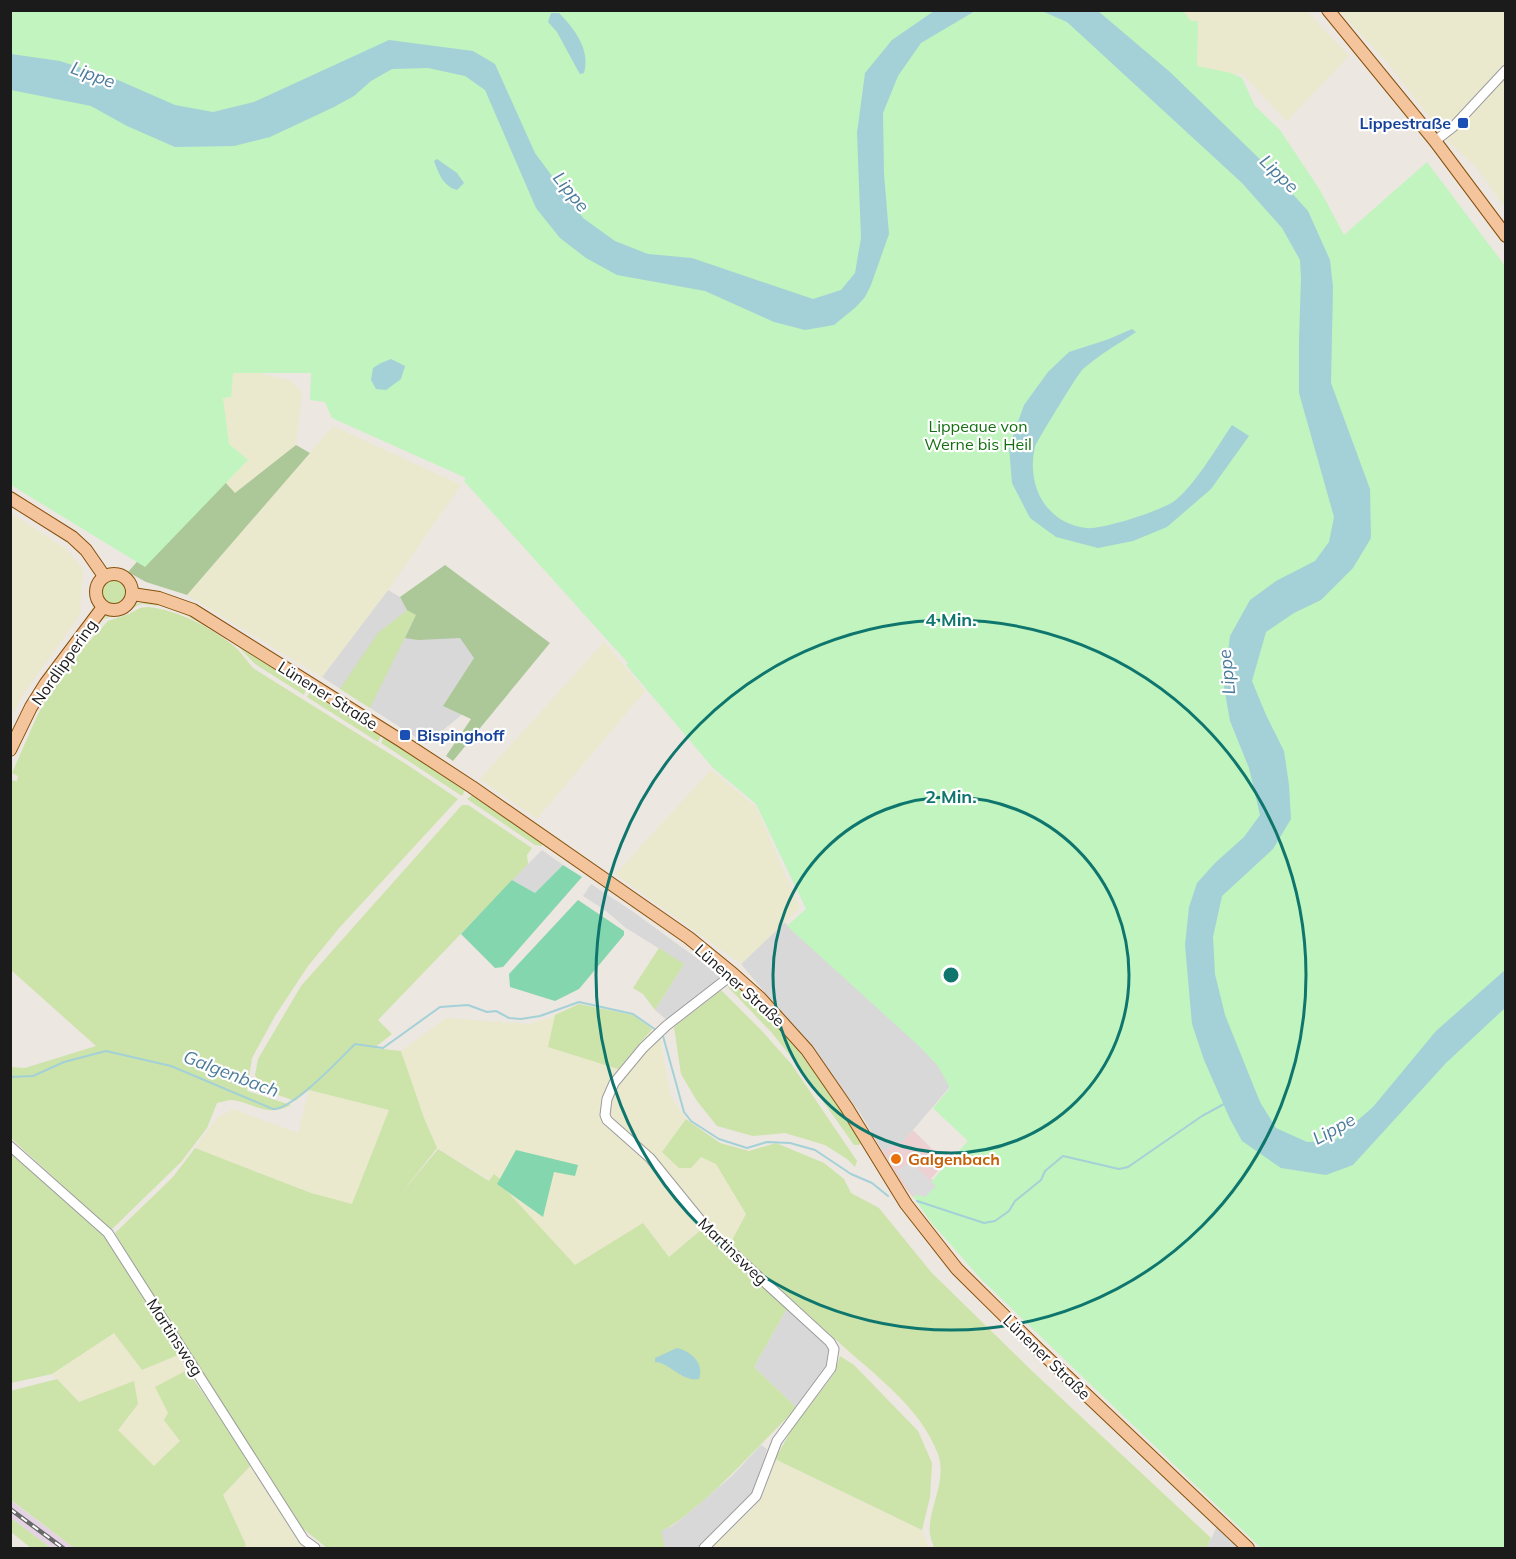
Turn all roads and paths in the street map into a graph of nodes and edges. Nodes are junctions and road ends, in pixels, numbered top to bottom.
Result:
1 (1328, 10) edge
2 (1506, 70) edge
3 (1435, 141) junction
4 (1506, 236) edge
5 (10, 498) edge
6 (104, 576) junction
7 (132, 594) junction
8 (103, 607) junction
9 (10, 750) edge
10 (733, 974) junction
11 (10, 1146) edge
12 (315, 1548) edge
13 (704, 1548) edge
14 (1248, 1548) edge

1 - 3 main road
2 - 3 street
3 - 4 main road
5 - 6 main road
6 - 7 main road
6 - 8 main road
7 - 8 main road
7 - 10 main road, Lünener Straße
8 - 9 main road, Nordlippering
10 - 13 street, Martinsweg
10 - 14 main road, Lünener Straße
11 - 12 street, Martinsweg

